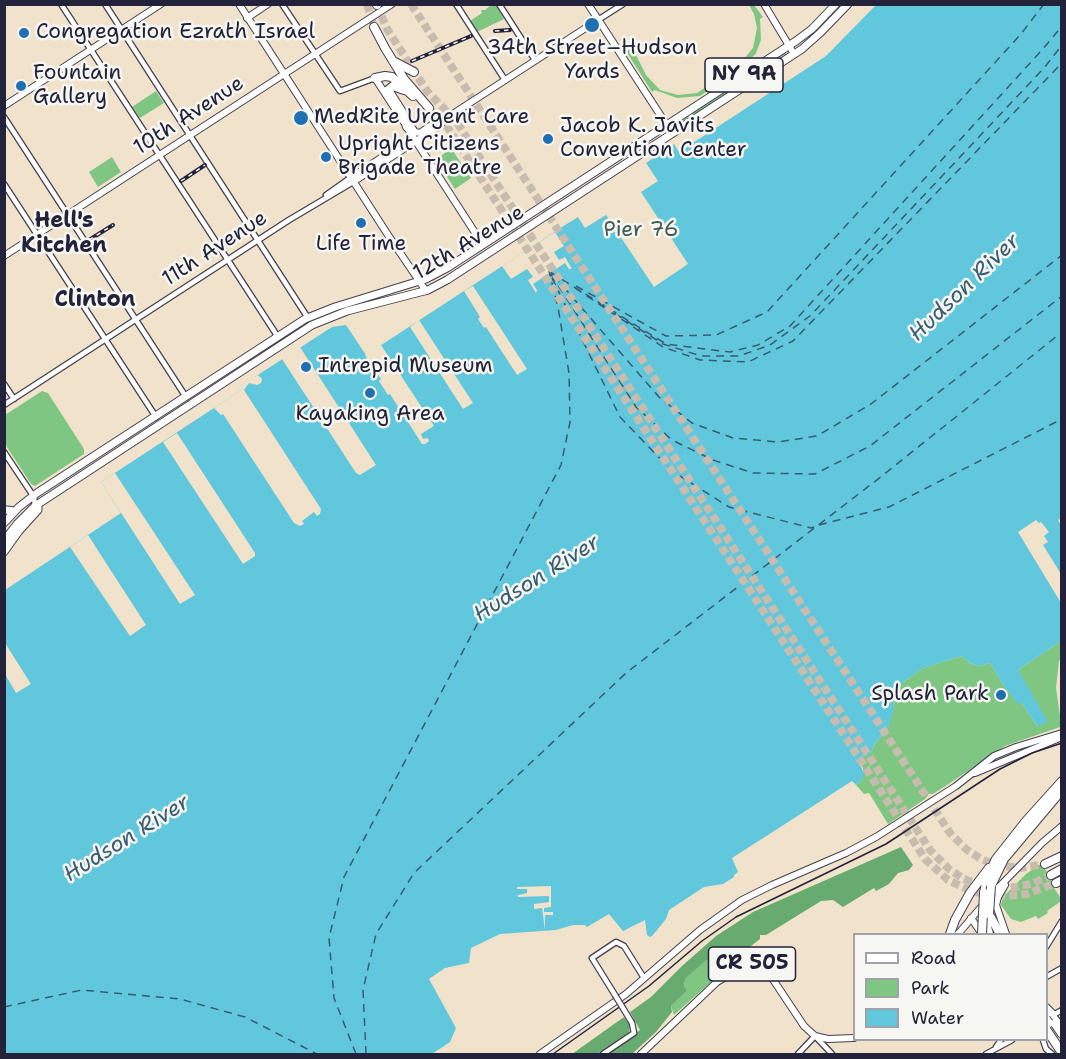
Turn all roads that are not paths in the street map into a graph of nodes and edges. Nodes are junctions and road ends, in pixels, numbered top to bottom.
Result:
1 (61, 4) edge
2 (105, 4) edge
3 (161, 4) edge
4 (239, 4) edge
5 (268, 4) edge
6 (282, 4) edge
7 (392, 4) edge
8 (456, 4) edge
9 (499, 4) edge
10 (588, 4) edge
11 (623, 4) edge
12 (764, 4) edge
13 (836, 4) edge
14 (848, 4) edge
15 (247, 18) junction
16 (598, 20) junction
17 (374, 27) tunnel mouth
18 (122, 30) junction
19 (788, 45) junction
20 (91, 50) junction
21 (315, 54) junction
22 (794, 54) junction
23 (392, 60) junction
24 (535, 60) junction
25 (414, 72) dead end
26 (284, 75) junction
27 (375, 78) junction
28 (505, 80) junction
29 (408, 92) junction
30 (4, 106) edge
31 (402, 112) junction
32 (4, 117) edge
33 (666, 125) junction
34 (406, 127) junction
35 (672, 133) junction
36 (190, 136) junction
37 (415, 137) junction
38 (159, 156) junction
39 (600, 169) junction
40 (608, 175) junction
41 (352, 180) junction
42 (4, 184) edge
43 (570, 188) junction
44 (571, 199) junction
45 (68, 215) junction
46 (37, 235) junction
47 (258, 240) junction
48 (483, 245) junction
49 (4, 256) edge
50 (228, 260) junction
51 (419, 282) junction
52 (426, 291) junction
53 (308, 318) junction
54 (136, 320) junction
55 (277, 337) junction
56 (105, 340) junction
57 (282, 345) junction
58 (224, 372) junction
59 (229, 380) junction
60 (4, 384) edge
61 (186, 397) junction
62 (14, 399) junction
63 (191, 404) junction
64 (4, 405) edge
65 (155, 416) junction
66 (160, 424) junction
67 (4, 452) edge
68 (33, 496) junction
69 (37, 505) junction
70 (15, 511) junction
71 (4, 512) edge
72 (4, 522) edge
73 (4, 541) edge
74 (4, 552) edge
75 (1062, 735) edge
76 (1005, 751) junction
77 (1003, 760) junction
78 (969, 776) junction
79 (1060, 786) edge
80 (1062, 826) edge
81 (1062, 856) edge
82 (994, 863) junction
83 (1045, 864) tunnel mouth
84 (1062, 869) edge
85 (1051, 875) tunnel mouth
86 (1011, 876) junction
87 (984, 904) junction
88 (989, 914) junction
89 (971, 918) junction
90 (1062, 921) edge
91 (950, 933) edge
92 (959, 933) edge
93 (981, 933) edge
94 (982, 933) edge
95 (989, 933) edge
96 (995, 933) edge
97 (999, 933) edge
98 (1004, 933) edge
99 (1005, 933) edge
100 (1048, 945) edge
101 (1062, 968) edge
102 (1048, 976) edge
103 (644, 978) junction
104 (1062, 1010) edge
105 (1049, 1021) edge
106 (1062, 1026) edge
107 (1062, 1034) edge
108 (814, 1036) junction
109 (853, 1038) edge
110 (1004, 1041) edge
111 (1047, 1041) edge
112 (1062, 1043) edge
113 (540, 1054) edge
114 (603, 1054) edge
115 (641, 1054) edge
116 (798, 1054) edge
117 (832, 1054) edge
118 (986, 1054) edge
119 (1059, 1054) edge

1 - 20 main road
2 - 18 main road
3 - 18 main road
4 - 15 main road
5 - 15 main road
6 - 21 main road
7 - 21 main road, 10th Avenue
8 - 28 main road
9 - 24 main road
10 - 16 main road
11 - 16 main road, 11th Avenue
12 - 19 main road
13 - 19 highway, 12th Avenue / NY 9A
14 - 22 highway, 12th Avenue / NY 9A
15 - 26 main road
16 - 24 main road, 11th Avenue
16 - 33 main road
17 - 23 highway
18 - 20 main road
18 - 36 main road
19 - 22 main road
19 - 33 highway, 12th Avenue / NY 9A
20 - 30 main road
20 - 38 main road
21 - 26 main road, 10th Avenue
21 - 27 main road
22 - 35 highway, 12th Avenue / NY 9A
23 - 25 highway
23 - 29 highway
24 - 28 main road, 11th Avenue
26 - 36 main road, 10th Avenue
26 - 41 main road
27 - 29 highway
27 - 34 main road
28 - 37 main road, 11th Avenue
29 - 31 highway
31 - 34 highway
31 - 37 main road
32 - 45 main road
33 - 35 main road
33 - 39 highway, 12th Avenue / NY 9A
34 - 37 main road
35 - 40 highway, 12th Avenue / NY 9A
36 - 38 main road, 10th Avenue
36 - 47 main road
37 - 41 main road, 11th Avenue
37 - 48 main road
38 - 45 main road, 10th Avenue
38 - 50 main road
39 - 40 highway
39 - 43 highway, 12th Avenue / NY 9A
40 - 44 highway, 12th Avenue / NY 9A
41 - 47 main road, 11th Avenue
41 - 51 main road
42 - 46 main road
43 - 44 highway
43 - 48 highway, 12th Avenue / NY 9A
44 - 52 highway, 12th Avenue / NY 9A
45 - 46 main road, 10th Avenue
45 - 54 main road
46 - 49 main road, 10th Avenue
46 - 56 main road
47 - 50 main road, 11th Avenue
47 - 53 main road
48 - 51 highway, 12th Avenue / NY 9A
50 - 54 main road, 11th Avenue
50 - 55 main road
51 - 52 main road
51 - 53 highway, 12th Avenue / NY 9A
52 - 57 highway, 12th Avenue / NY 9A
53 - 55 highway, 12th Avenue / NY 9A
54 - 56 main road, 11th Avenue
54 - 61 main road
55 - 57 main road
55 - 58 highway, 12th Avenue / NY 9A
56 - 62 main road, 11th Avenue
56 - 65 main road
57 - 59 highway, 12th Avenue / NY 9A
58 - 59 highway
58 - 61 highway, 12th Avenue / NY 9A
59 - 63 highway, 12th Avenue / NY 9A
60 - 62 main road
61 - 63 main road
61 - 65 highway, 12th Avenue / NY 9A
62 - 64 main road, 11th Avenue
63 - 66 highway, 12th Avenue / NY 9A
65 - 66 main road
65 - 68 highway, 12th Avenue / NY 9A
66 - 69 highway, 12th Avenue / NY 9A
67 - 68 main road
68 - 69 main road
68 - 70 highway, 12th Avenue / NY 9A
69 - 73 highway, 12th Avenue / NY 9A
69 - 74 highway
70 - 71 highway
70 - 72 highway, 12th Avenue / NY 9A
75 - 76 main road
75 - 77 main road
76 - 77 main road
76 - 78 main road
77 - 78 main road
78 - 103 main road
79 - 82 highway
79 - 88 highway, bridge
80 - 86 main road
81 - 83 highway
82 - 87 highway, bridge
82 - 91 highway
84 - 85 highway
86 - 87 main road
86 - 99 main road
87 - 89 main road
87 - 94 highway, bridge
87 - 95 highway, bridge
87 - 98 main road
88 - 96 highway
88 - 97 highway
89 - 92 main road
89 - 93 main road
90 - 100 main road
101 - 102 main road
103 - 113 main road
103 - 114 main road, bridge
104 - 105 main road
105 - 106 main road
105 - 107 highway
105 - 112 highway
105 - 119 highway
108 - 109 main road
108 - 115 main road, CR 505
108 - 116 main road
108 - 117 main road, CR 505
110 - 118 main road
111 - 119 highway

